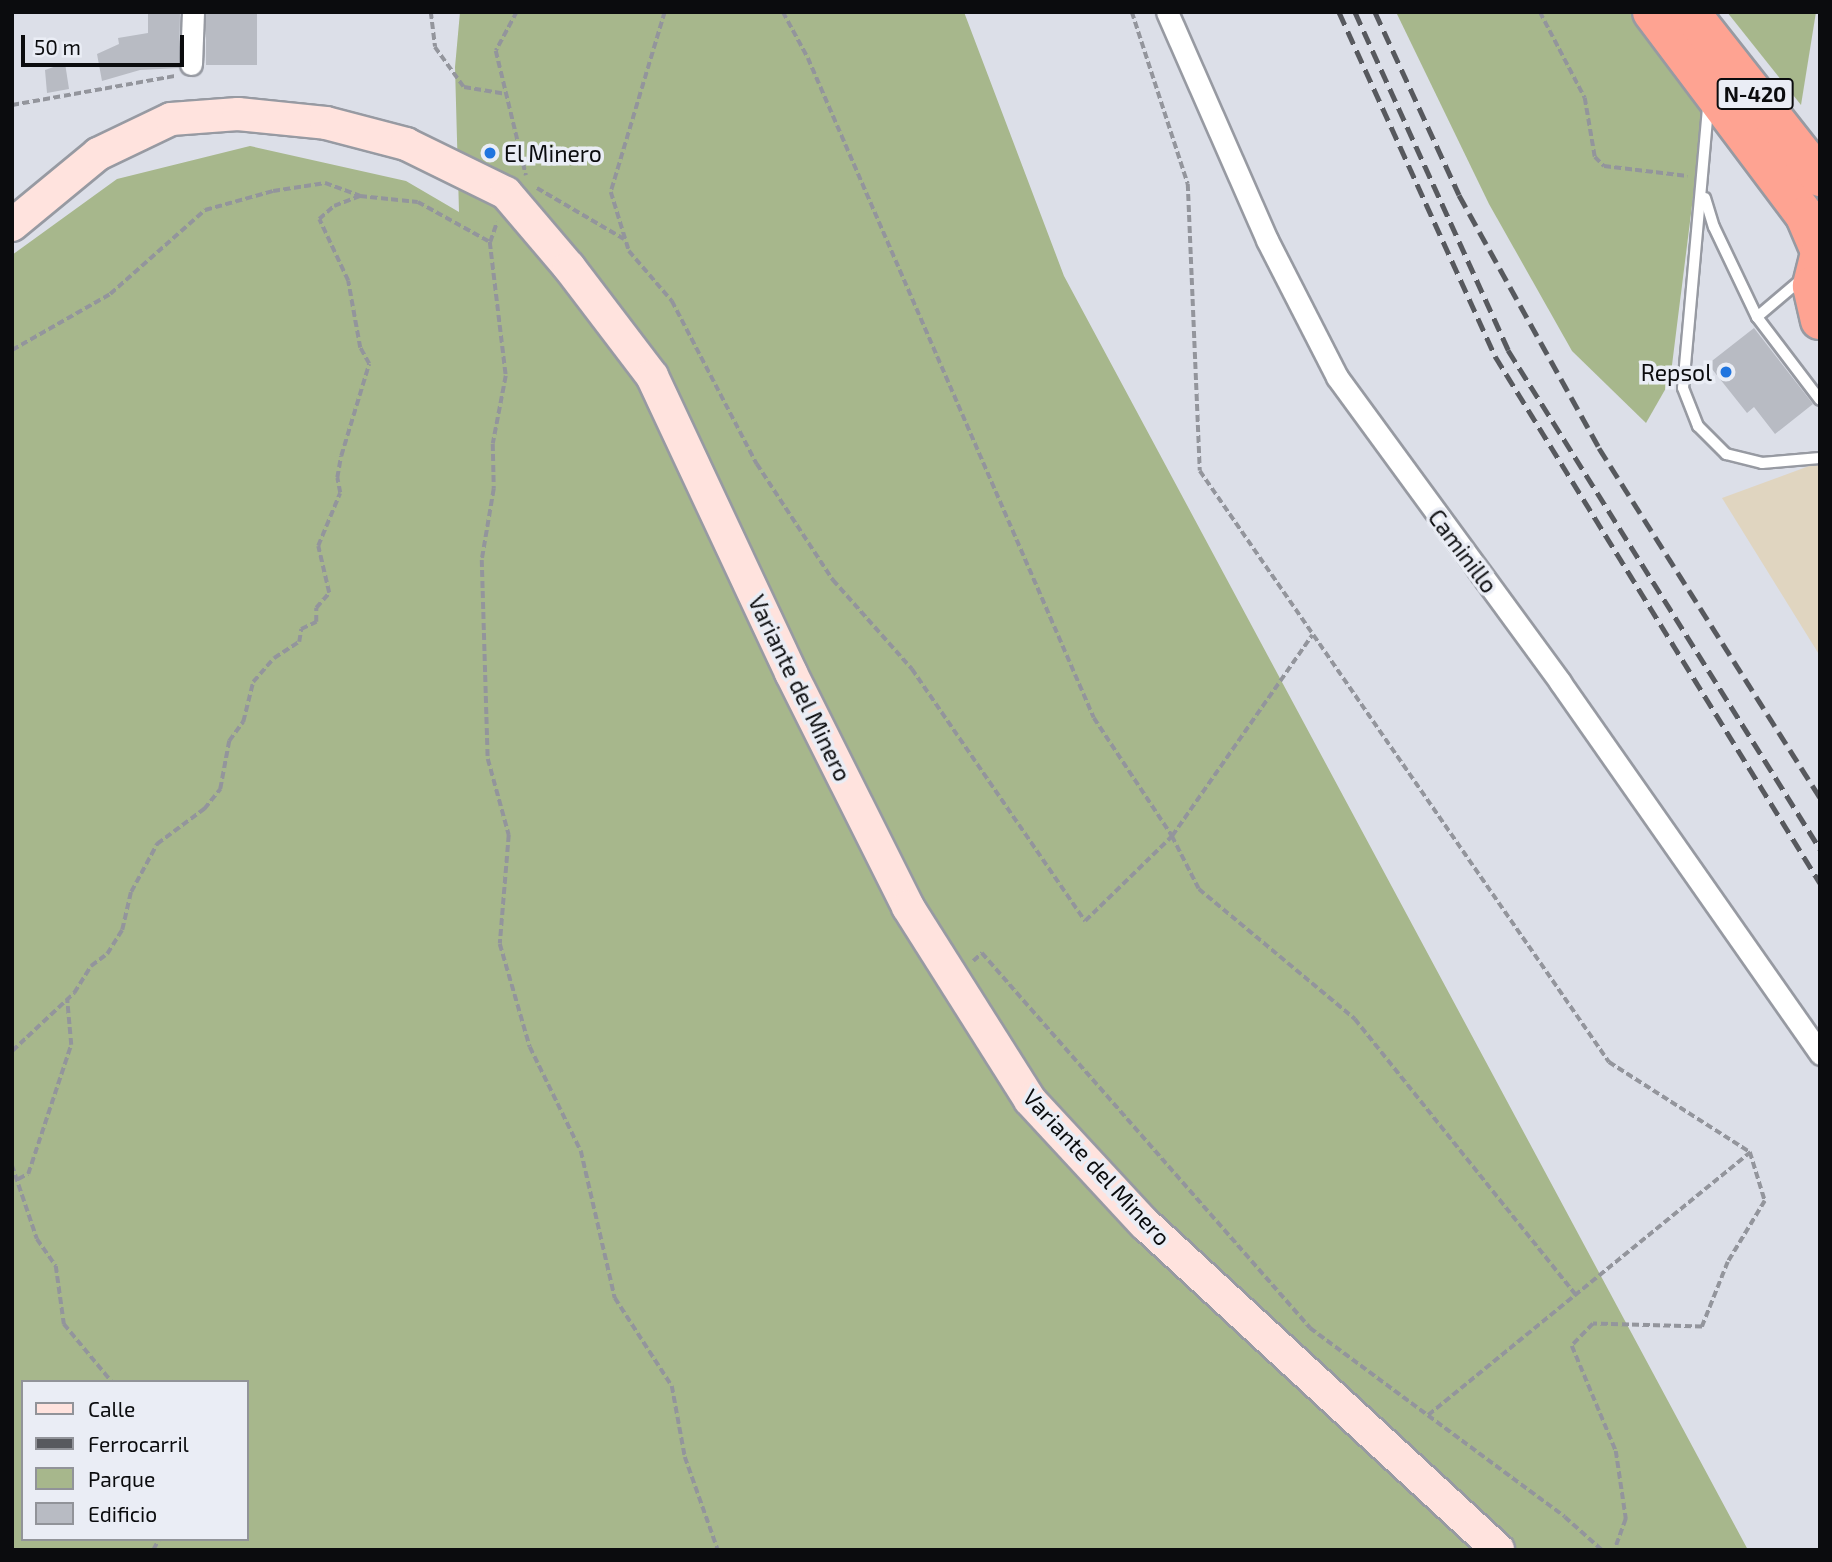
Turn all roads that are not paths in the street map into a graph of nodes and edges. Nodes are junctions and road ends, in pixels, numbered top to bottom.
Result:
1 (193, 12) edge
2 (1167, 12) edge
3 (1652, 12) edge
4 (1690, 12) edge
5 (191, 64) road end
6 (1707, 86) junction
7 (1820, 177) edge
8 (1704, 192) junction
9 (12, 225) edge
10 (1818, 258) edge
11 (1757, 317) junction
12 (1820, 320) edge
13 (1820, 400) edge
14 (1820, 458) edge
15 (1820, 1054) edge
16 (1498, 1550) edge

1 - 5 street
2 - 15 street, Caminillo
3 - 6 highway, N-420
4 - 7 highway, N-420
6 - 8 lane
6 - 10 highway, N-420
8 - 11 lane
8 - 14 lane
9 - 16 street, Variante del Minero
10 - 11 lane
10 - 12 highway, N-420
11 - 13 lane

